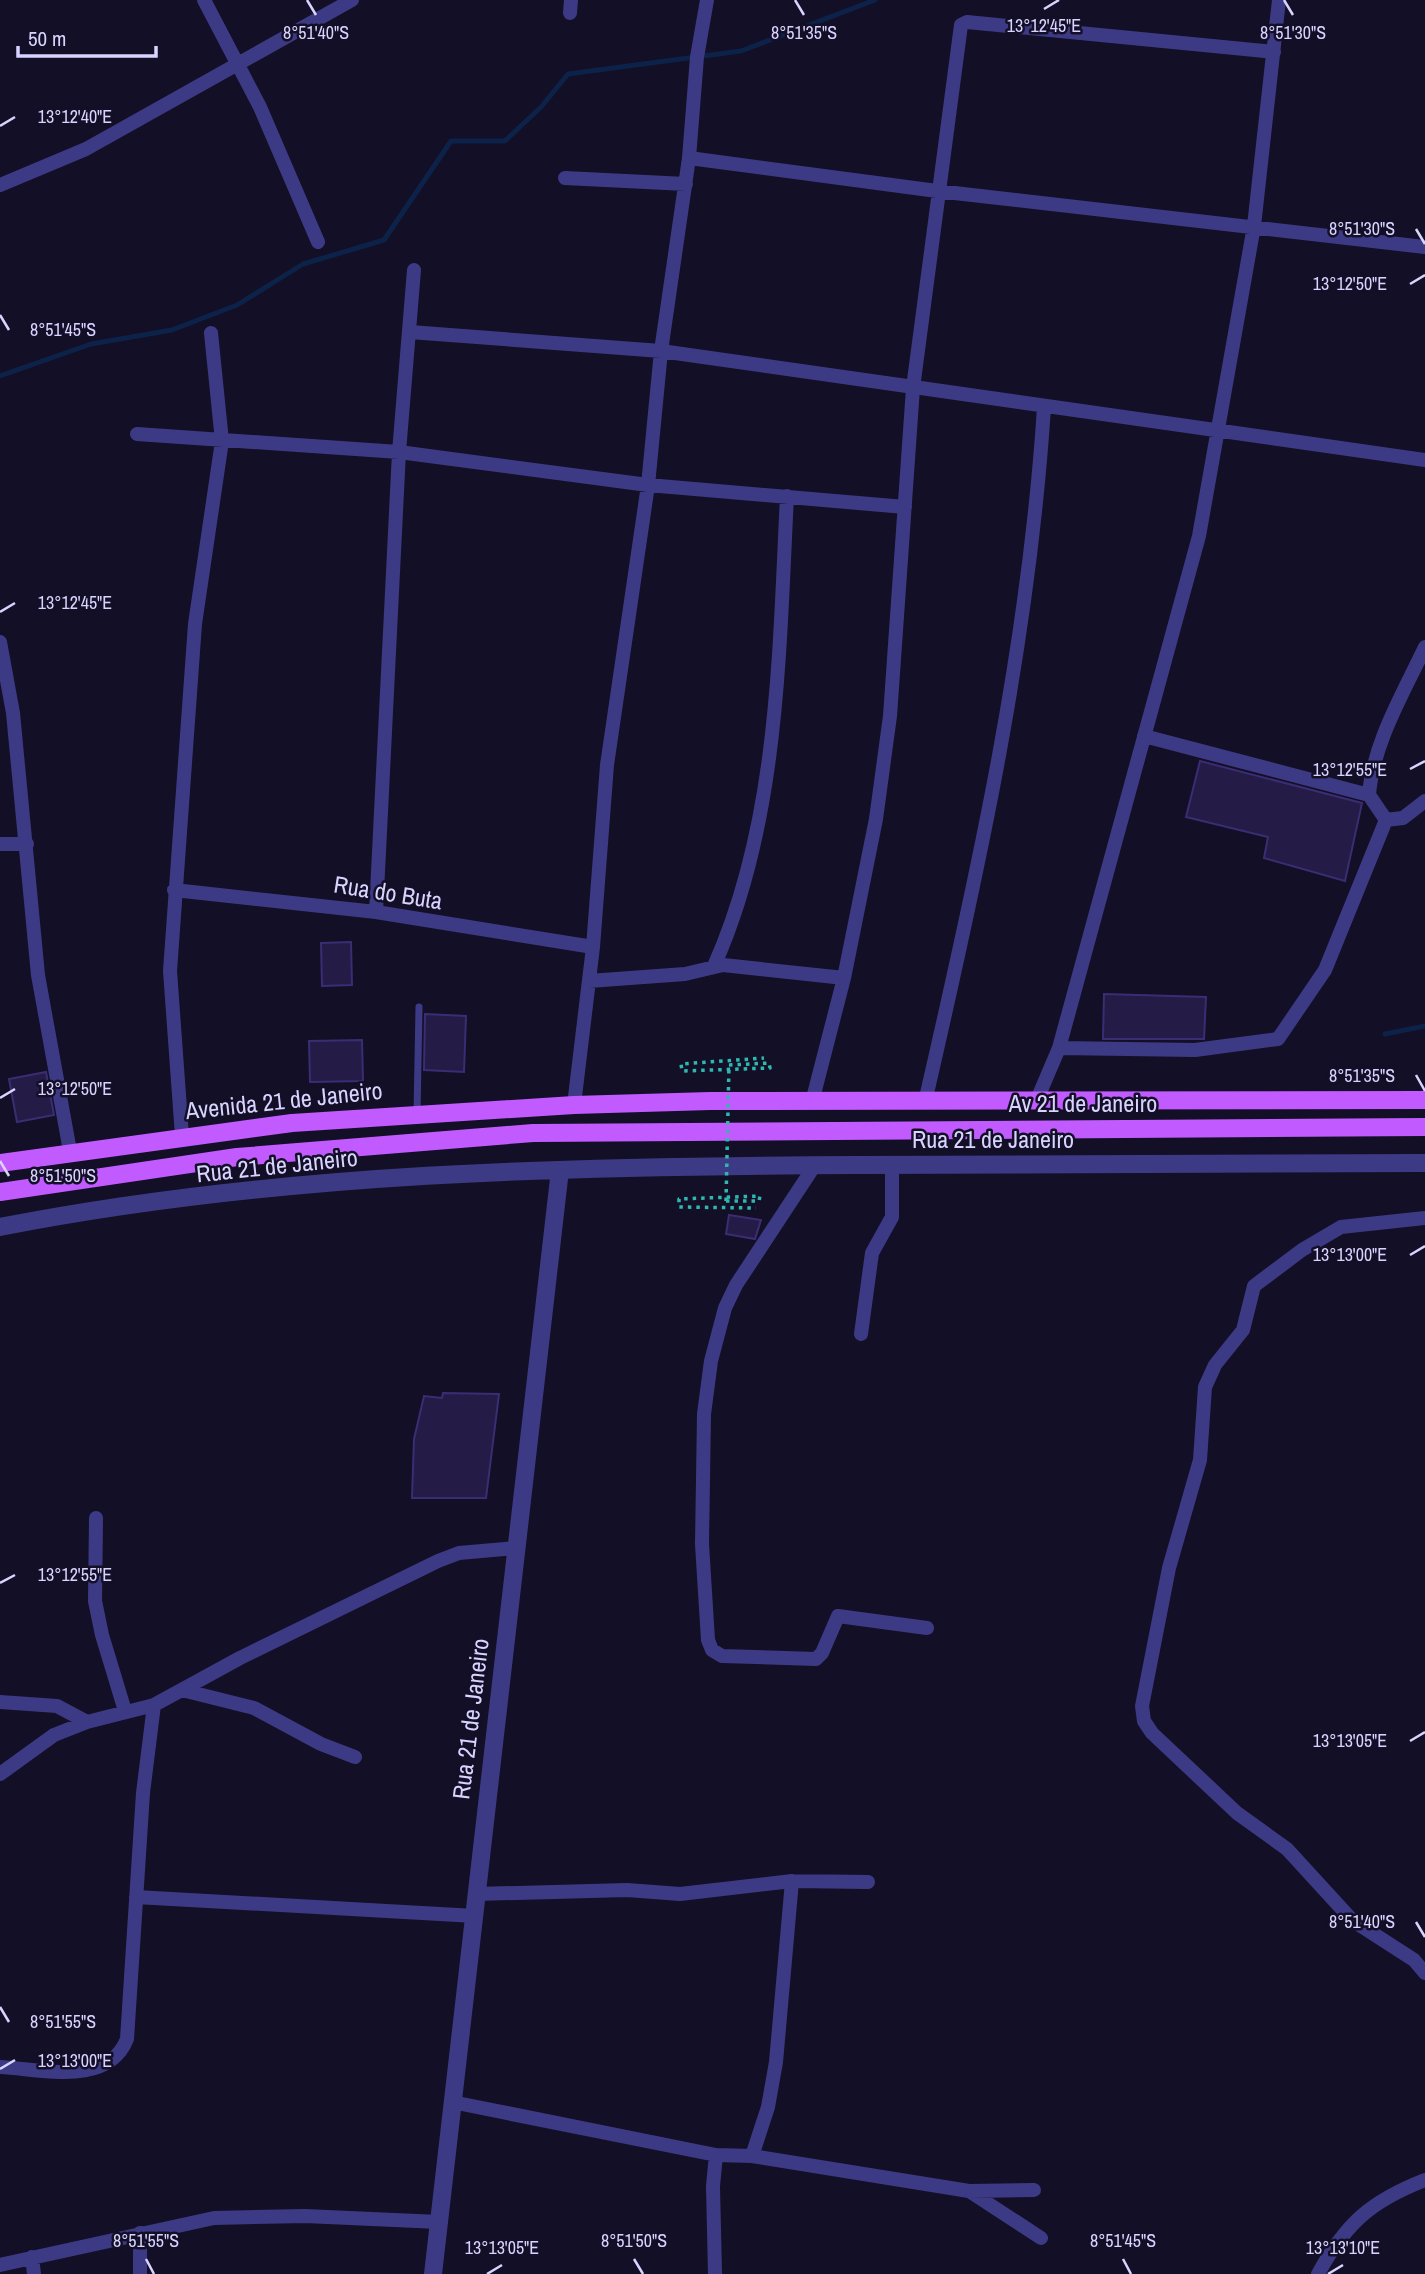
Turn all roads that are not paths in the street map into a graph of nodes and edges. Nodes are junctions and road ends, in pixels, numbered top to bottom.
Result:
1 (204, 0) edge
2 (352, 0) edge
3 (707, 0) edge
4 (1279, 0) edge
5 (1273, 52) junction
6 (237, 64) junction
7 (689, 158) junction
8 (565, 178) dead end
9 (686, 184) junction
10 (0, 185) edge
11 (937, 191) junction
12 (1254, 226) junction
13 (318, 242) dead end
14 (1425, 247) edge
15 (414, 270) dead end
16 (211, 332) dead end
17 (410, 332) junction
18 (661, 351) junction
19 (913, 388) junction
20 (1044, 407) junction
21 (1216, 430) junction
22 (137, 435) dead end
23 (222, 441) junction
24 (399, 452) junction
25 (1425, 460) edge
26 (648, 485) junction
27 (787, 496) junction
28 (905, 507) junction
29 (0, 642) edge
30 (1425, 647) edge
31 (1144, 736) junction
32 (1369, 795) junction
33 (1425, 801) edge
34 (1386, 820) junction
35 (0, 844) edge
36 (27, 844) junction
37 (174, 890) junction
38 (376, 912) junction
39 (593, 947) junction
40 (714, 966) junction
41 (844, 978) junction
42 (589, 981) junction
43 (419, 1007) dead end
44 (1059, 1048) junction
45 (1425, 1100) edge
46 (812, 1102) junction
47 (925, 1102) junction
48 (1036, 1102) junction
49 (574, 1105) junction
50 (417, 1114) junction
51 (1425, 1127) edge
52 (533, 1133) joint
53 (182, 1136) junction
54 (70, 1151) junction
55 (0, 1163) edge
56 (1425, 1163) edge
57 (892, 1164) junction
58 (816, 1165) junction
59 (560, 1170) junction
60 (0, 1192) edge
61 (1425, 1218) edge
62 (0, 1227) edge
63 (861, 1335) dead end
64 (96, 1518) dead end
65 (515, 1548) junction
66 (927, 1628) dead end
67 (182, 1690) junction
68 (0, 1702) edge
69 (154, 1705) junction
70 (125, 1712) junction
71 (87, 1722) junction
72 (355, 1757) dead end
73 (0, 1774) edge
74 (792, 1881) junction
75 (868, 1882) dead end
76 (475, 1894) junction
77 (136, 1897) junction
78 (475, 1916) junction
79 (1425, 1973) edge
80 (0, 2067) edge
81 (453, 2102) junction
82 (716, 2155) junction
83 (752, 2157) junction
84 (1425, 2180) edge
85 (1034, 2190) dead end
86 (969, 2191) junction
87 (439, 2222) junction
88 (140, 2233) junction
89 (1041, 2238) dead end
90 (32, 2257) junction
91 (0, 2265) edge
92 (34, 2274) edge
93 (140, 2274) edge
94 (433, 2274) edge
95 (715, 2274) edge
96 (1318, 2274) edge

1 - 6 street
2 - 6 street
3 - 7 street
4 - 5 street
5 - 11 street
5 - 12 street
6 - 10 street
6 - 13 street
7 - 9 street
7 - 11 street
8 - 9 street
9 - 18 street
11 - 12 street
11 - 19 street
12 - 14 street
12 - 21 street
15 - 17 street
16 - 23 street
17 - 18 street
17 - 24 street
18 - 19 street
18 - 26 street
19 - 20 street
19 - 28 street
20 - 21 street
20 - 47 street
21 - 25 street
21 - 31 street
22 - 23 street
23 - 24 street
23 - 37 street
24 - 26 street
24 - 38 street
26 - 27 street
26 - 39 street
27 - 28 street
27 - 40 street
28 - 41 street
29 - 36 street
30 - 32 street
31 - 32 street
31 - 44 street
32 - 34 street
33 - 34 street
34 - 44 street
35 - 36 street
36 - 54 street
37 - 38 street, Rua do Buta
37 - 53 street
38 - 39 street, Rua do Buta
39 - 42 street
40 - 41 street
40 - 42 street
41 - 46 street
42 - 49 street
43 - 50 lane
44 - 48 street
45 - 48 main road, Rua 21 de Janeiro
46 - 47 main road, Rua 21 de Janeiro
46 - 49 main road, Rua 21 de Janeiro
47 - 48 main road, Rua 21 de Janeiro
49 - 50 main road, Avenida 21 de Janeiro
50 - 53 main road, Avenida 21 de Janeiro
51 - 52 main road, Av 21 de Janeiro
52 - 60 main road, Avenida 21 de Janeiro
53 - 54 main road, Avenida 21 de Janeiro
54 - 55 main road, Avenida 21 de Janeiro
56 - 57 street, Rua 21 de Janeiro
57 - 58 street, Rua 21 de Janeiro
57 - 63 street
58 - 59 street, Rua 21 de Janeiro
58 - 66 street
59 - 62 street, Rua 21 de Janeiro
59 - 65 street, Rua 21 de Janeiro
61 - 79 street
64 - 70 street
65 - 67 street
65 - 76 street, Rua 21 de Janeiro
67 - 69 street
67 - 72 street
68 - 71 street
69 - 70 street
69 - 77 street
70 - 71 street
71 - 73 street
74 - 75 street
74 - 76 street
74 - 83 street
76 - 78 street, Rua 21 de Janeiro
77 - 78 street
77 - 80 street
78 - 81 street, Rua 21 de Janeiro
81 - 82 street
81 - 87 street, Rua 21 de Janeiro
82 - 83 street
82 - 95 street
83 - 86 street
84 - 96 street
85 - 86 street
86 - 89 street
87 - 88 street
87 - 94 street, Rua 21 de Janeiro
88 - 90 street
88 - 93 street
90 - 91 street
90 - 92 street

